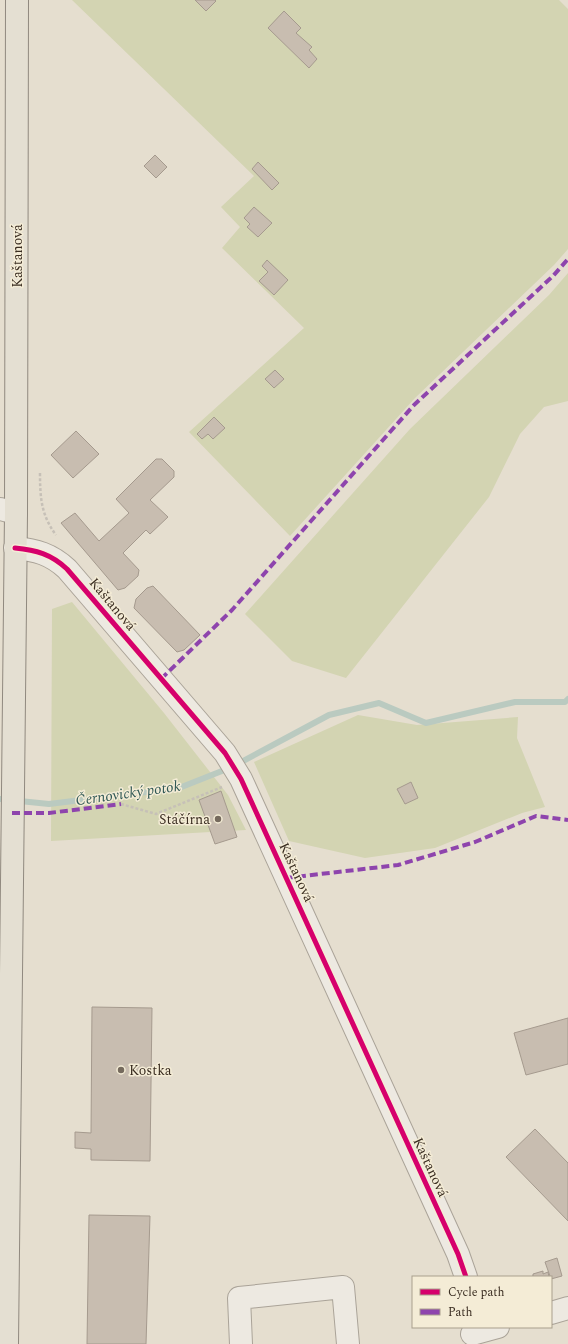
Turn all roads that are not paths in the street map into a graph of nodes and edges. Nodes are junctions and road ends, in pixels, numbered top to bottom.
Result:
1 (17, 0) edge
2 (8, 511) edge
3 (15, 548) junction
4 (5, 1135) edge
5 (466, 1276) edge
6 (568, 1308) edge
7 (552, 1313) edge
8 (495, 1328) edge
9 (471, 1335) edge
10 (7, 1344) edge
11 (241, 1344) edge
12 (348, 1344) edge

1 - 2 main road, Kaštanová
2 - 3 main road, Kaštanová
3 - 4 main road, Kaštanová
3 - 5 street, Kaštanová
4 - 10 main road, Kaštanová
6 - 7 street
8 - 9 street
11 - 12 street

